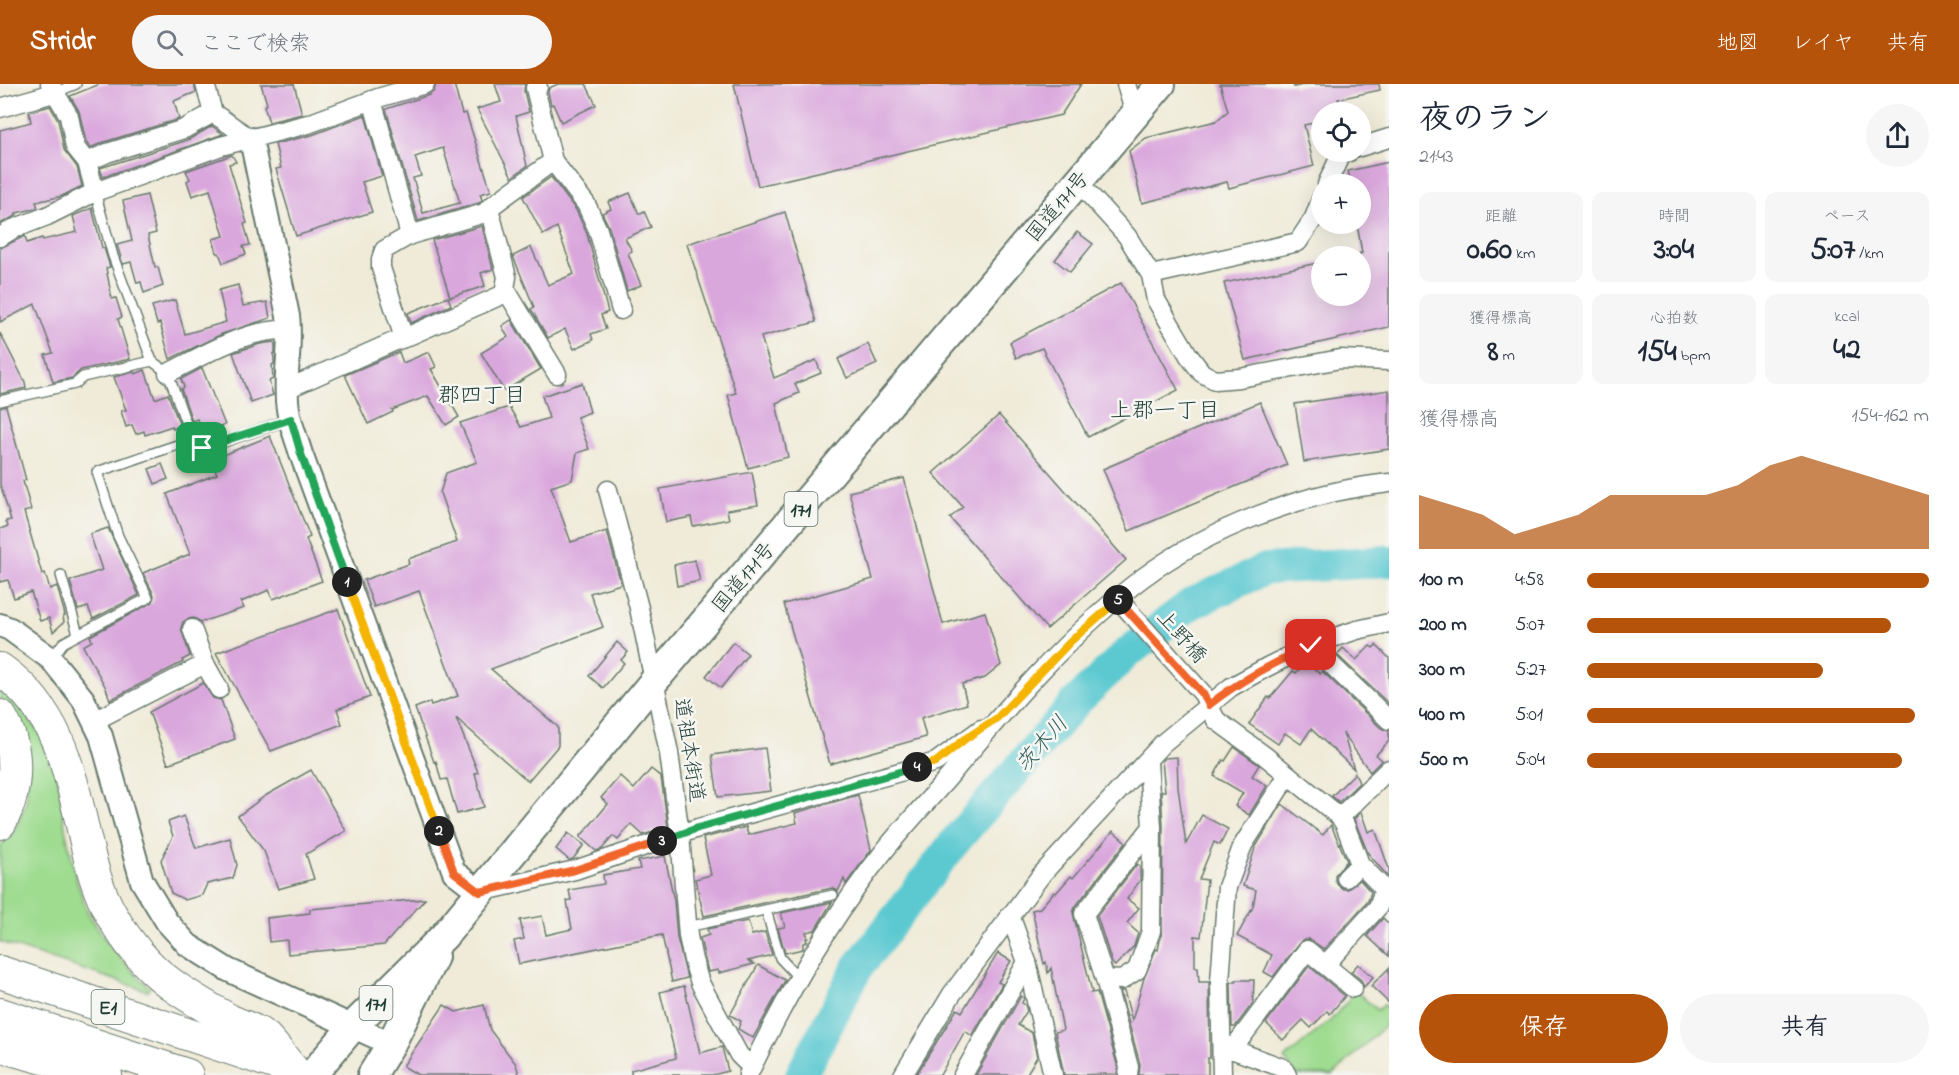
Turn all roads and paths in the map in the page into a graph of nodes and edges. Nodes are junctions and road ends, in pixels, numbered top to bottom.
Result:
1 (76, 84) edge
2 (205, 84) edge
3 (425, 84) edge
4 (536, 84) edge
5 (1126, 84) edge
6 (1161, 84) edge
7 (52, 88) edge
8 (375, 94) edge
9 (0, 108) edge
10 (213, 113) junction
11 (1135, 114) junction
12 (1389, 138) edge
13 (251, 139) junction
14 (1371, 144) edge
15 (553, 161) junction
16 (87, 162) junction
17 (1078, 182) junction
18 (95, 192) junction
19 (488, 212) junction
20 (1311, 222) edge
21 (410, 235) junction
22 (0, 237) edge
23 (1151, 275) junction
24 (506, 290) junction
25 (621, 310) dead end
26 (289, 330) junction
27 (404, 338) junction
28 (152, 361) junction
29 (1389, 362) edge
30 (168, 373) junction
31 (557, 374) dead end
32 (287, 389) junction
33 (0, 401) edge
34 (291, 419) junction
35 (192, 440) junction
36 (1389, 483) edge
37 (608, 490) dead end
38 (61, 575) dead end
39 (1123, 604) junction
40 (1389, 622) edge
41 (0, 625) edge
42 (192, 629) dead end
43 (78, 634) junction
44 (1311, 645) junction
45 (51, 658) junction
46 (205, 664) junction
47 (0, 669) edge
48 (655, 680) junction
49 (219, 689) dead end
50 (1206, 699) junction
51 (0, 716) edge
52 (997, 718) junction
53 (1389, 720) edge
54 (94, 721) junction
55 (1148, 761) junction
56 (1389, 769) edge
57 (1288, 775) junction
58 (1340, 817) junction
59 (0, 823) edge
60 (1152, 827) junction
61 (680, 835) junction
62 (1360, 864) junction
63 (1346, 878) dead end
64 (480, 892) junction
65 (1386, 892) edge
66 (833, 895) dead end
67 (766, 910) junction
68 (1010, 915) junction
69 (687, 927) junction
70 (444, 936) junction
71 (1028, 962) junction
72 (1325, 965) junction
73 (0, 972) edge
74 (798, 978) junction
75 (1105, 979) junction
76 (1353, 988) dead end
77 (0, 1014) edge
78 (354, 1025) junction
79 (224, 1032) junction
80 (391, 1044) junction
81 (0, 1046) edge
82 (1227, 1048) junction
83 (750, 1070) edge
84 (303, 1073) edge
85 (106, 1075) edge
86 (187, 1075) edge
87 (372, 1075) edge
88 (903, 1075) edge
89 (963, 1075) edge
90 (1053, 1075) edge
91 (1128, 1075) edge
92 (1222, 1075) edge
93 (1287, 1075) edge

1 - 7 lane
2 - 10 street
3 - 8 street
4 - 15 street
5 - 11 street
6 - 11 highway, 国道171号 / 171
7 - 9 street
7 - 16 street
8 - 13 street
8 - 21 street
10 - 13 street
10 - 16 street
11 - 17 highway, 国道171号 / 171
12 - 14 street
13 - 18 street
13 - 26 street
15 - 19 street
15 - 25 street
16 - 18 street
17 - 23 street
17 - 48 highway, 国道171号 / 171
18 - 22 street
18 - 28 lane
19 - 21 street
19 - 24 street
20 - 23 street
21 - 27 street
23 - 29 street
24 - 27 street
24 - 31 street
26 - 30 street
26 - 32 street
27 - 32 street
28 - 30 lane
28 - 33 lane
30 - 35 lane
32 - 34 street
34 - 35 lane
34 - 64 street
35 - 43 lane
36 - 39 street
37 - 48 street, 道祖本街道
38 - 43 lane
39 - 50 street, 上野橋
39 - 52 street
40 - 44 street
41 - 45 street
42 - 46 street
43 - 45 lane
44 - 50 street
44 - 53 street
45 - 54 street
46 - 49 street
46 - 54 street
47 - 79 highway
48 - 61 street, 道祖本街道
48 - 64 highway, 国道171号 / 171
50 - 55 street
50 - 57 street, 上野橋
51 - 59 highway
52 - 61 street
52 - 74 street
54 - 78 street
55 - 60 street
55 - 68 street
56 - 58 street
57 - 58 street, 上野橋
57 - 82 street
58 - 62 street
60 - 75 street
60 - 75 street
61 - 64 street
61 - 69 street, 道祖本街道
62 - 63 street
62 - 65 street
64 - 70 highway, 国道171号 / 171
65 - 72 street
66 - 67 lane
67 - 69 lane
67 - 74 lane
68 - 71 street
68 - 88 street
69 - 83 street, 道祖本街道
70 - 78 highway, 国道171号 / 171
70 - 80 highway, 国道171号 / 171
71 - 89 street
71 - 90 street
72 - 76 street
72 - 82 street
73 - 79 highway, E1
74 - 83 street
75 - 91 street
77 - 86 highway, E1
78 - 80 street
78 - 84 highway, 国道171号 / 171
79 - 84 highway
80 - 87 highway, 国道171号 / 171
81 - 85 highway
82 - 92 street
82 - 93 street

